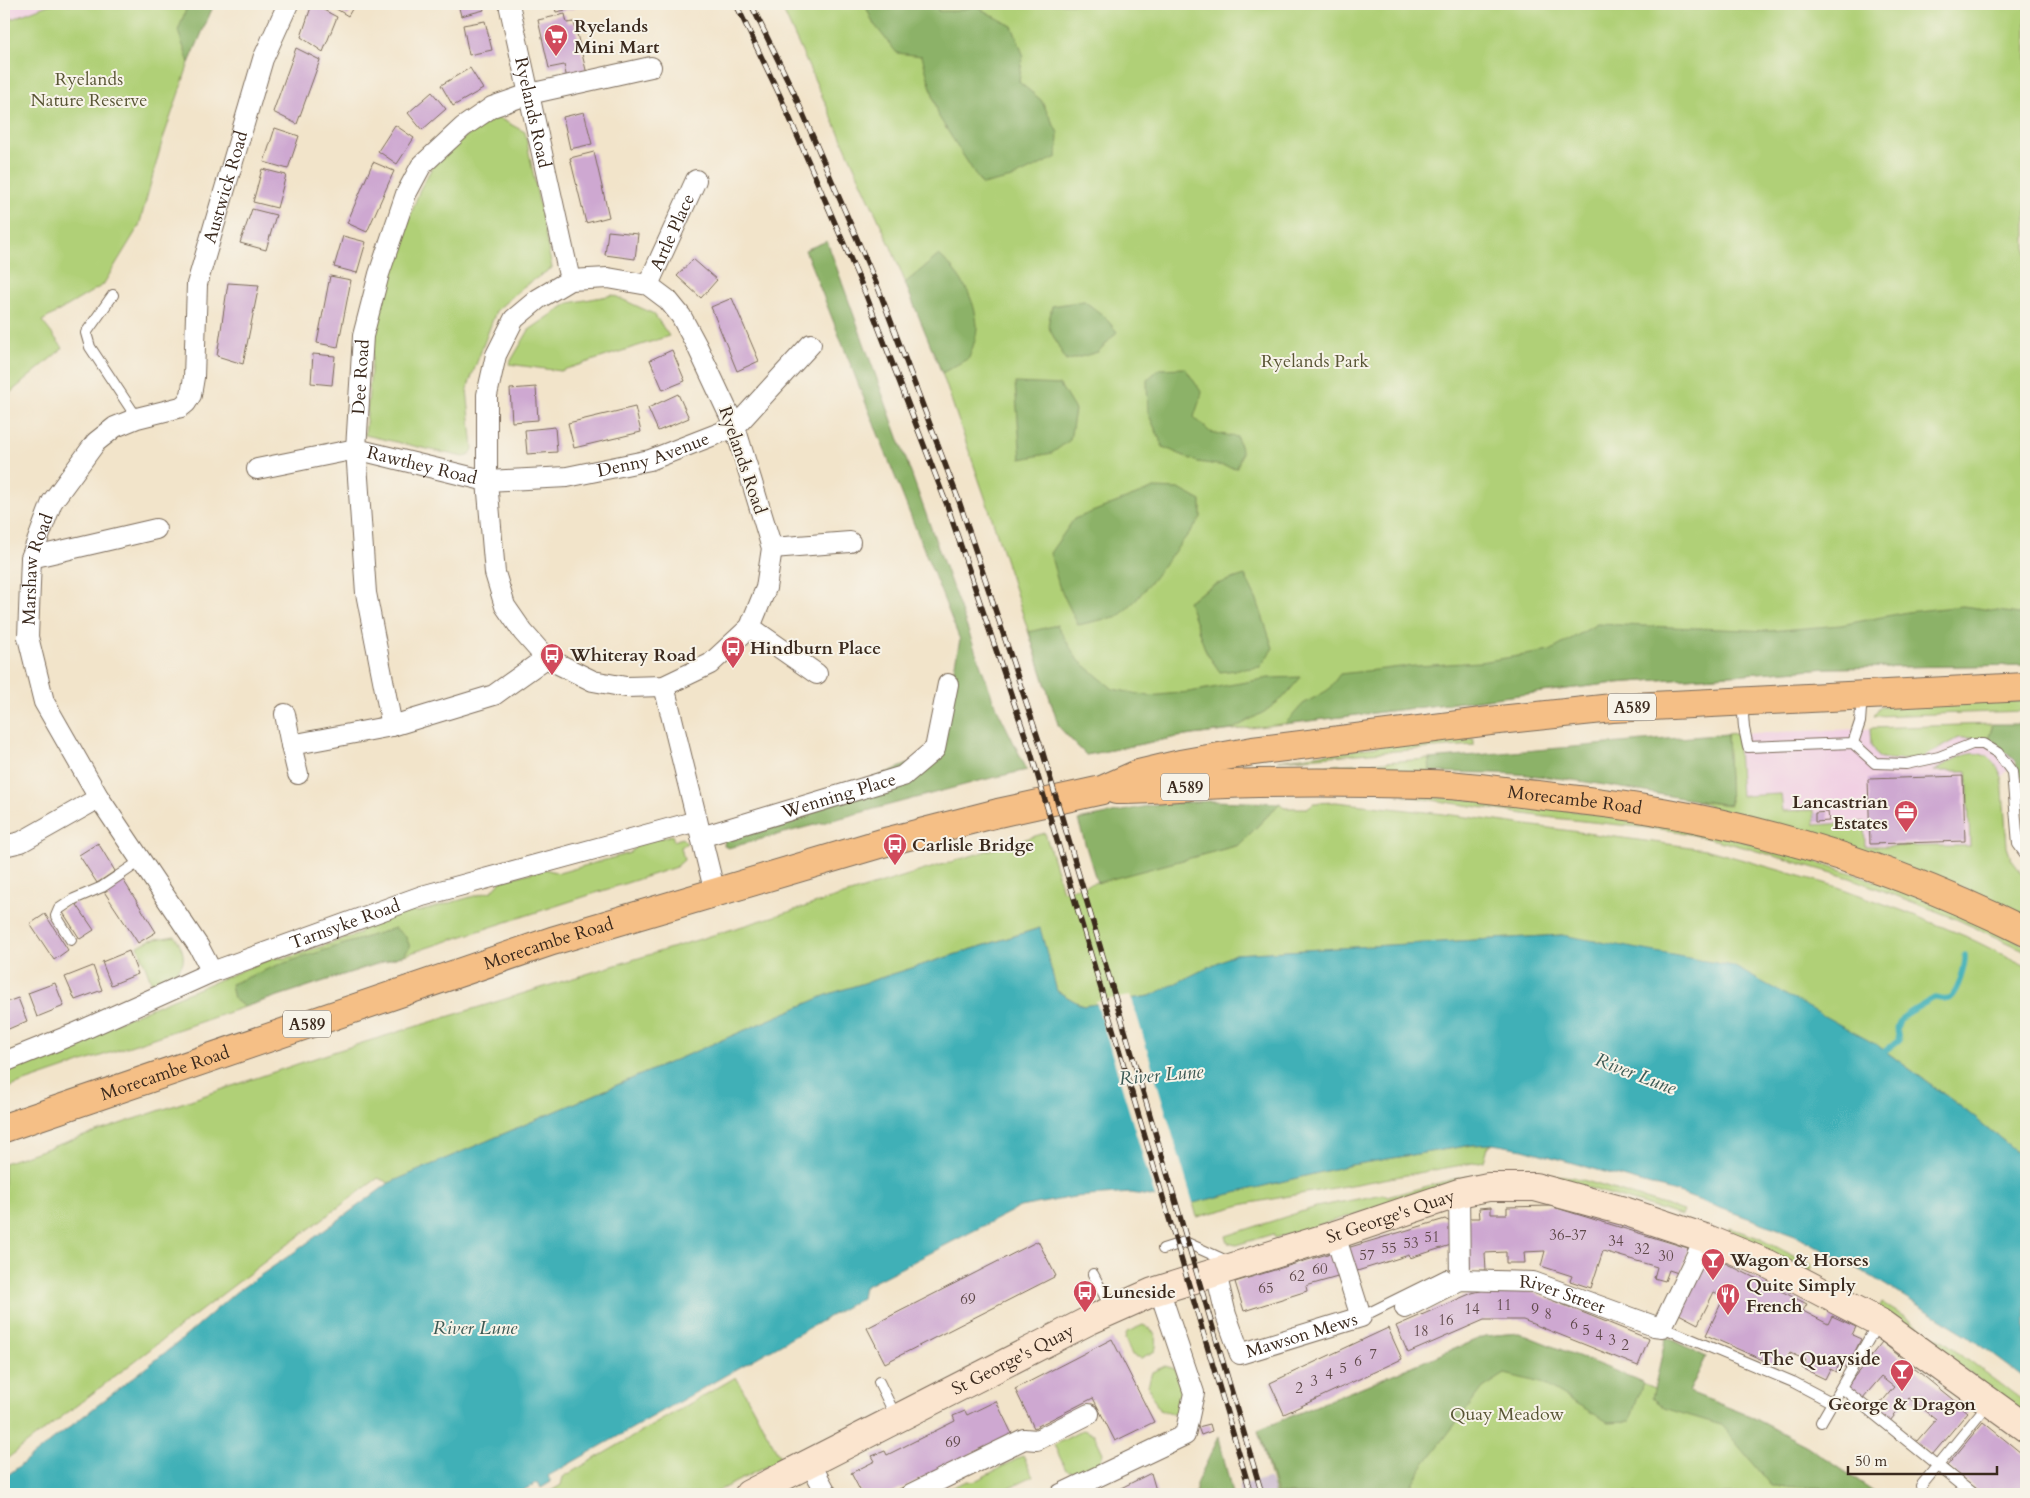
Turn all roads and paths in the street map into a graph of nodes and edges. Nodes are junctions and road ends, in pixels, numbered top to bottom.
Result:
1 (288, 4) edge
2 (509, 4) edge
3 (651, 67) dead end
4 (529, 94) junction
5 (696, 180) dead end
6 (570, 280) junction
7 (648, 285) junction
8 (113, 295) dead end
9 (810, 344) dead end
10 (194, 377) joint
11 (137, 418) junction
12 (735, 427) junction
13 (356, 449) junction
14 (257, 469) dead end
15 (487, 481) junction
16 (156, 529) dead end
17 (850, 542) dead end
18 (772, 548) junction
19 (31, 558) junction
20 (750, 627) junction
21 (546, 658) junction
22 (817, 674) dead end
23 (948, 684) dead end
24 (664, 686) junction
25 (2026, 687) edge
26 (1862, 695) junction
27 (1742, 700) junction
28 (285, 714) dead end
29 (392, 726) junction
30 (1853, 743) junction
31 (291, 745) junction
32 (298, 774) dead end
33 (1102, 790) junction
34 (99, 798) junction
35 (699, 829) junction
36 (4, 846) edge
37 (2026, 855) edge
38 (142, 860) junction
39 (715, 893) junction
40 (2026, 932) edge
41 (71, 940) dead end
42 (212, 972) junction
43 (4, 1062) edge
44 (4, 1128) edge
45 (1459, 1193) junction
46 (1335, 1235) junction
47 (1706, 1238) junction
48 (1163, 1249) dead end
49 (1227, 1269) junction
50 (1093, 1274) dead end
51 (1453, 1278) junction
52 (1164, 1304) dead end
53 (1405, 1308) dead end
54 (1112, 1310) junction
55 (1361, 1317) junction
56 (1879, 1322) junction
57 (1662, 1327) junction
58 (879, 1382) dead end
59 (1842, 1388) junction
60 (1990, 1402) junction
61 (1833, 1403) junction
62 (1089, 1414) dead end
63 (897, 1419) junction
64 (1822, 1422) dead end
65 (2026, 1428) edge
66 (810, 1463) junction
67 (1938, 1467) junction
68 (1921, 1486) dead end
69 (749, 1494) edge
70 (827, 1494) edge
71 (911, 1494) edge
72 (1061, 1494) edge
73 (1973, 1494) edge

1 - 10 street, Austwick Road
2 - 4 street, Ryelands Road
3 - 4 street, Dee Road
4 - 6 street, Ryelands Road
4 - 13 street, Dee Road
5 - 7 street, Artle Place
6 - 7 street, Ryelands Road
6 - 15 street, Ryelands Road
7 - 12 street, Ryelands Road
8 - 11 lane
9 - 12 street, Denny Avenue
10 - 11 street, Marshaw Road
11 - 19 street, Marshaw Road
12 - 15 street, Denny Avenue
12 - 18 street, Ryelands Road
13 - 14 street
13 - 15 street, Rawthey Road
13 - 29 street, Dee Road
15 - 21 street, Ryelands Road
16 - 19 street
17 - 18 street
18 - 20 street, Ryelands Road
19 - 34 street, Marshaw Road
20 - 22 street
20 - 24 street, Ryelands Road
21 - 24 street, Ryelands Road
21 - 29 street
23 - 35 street, Wenning Place
24 - 35 street
25 - 26 main road, Morecambe Road / A589
26 - 27 main road, Morecambe Road / A589
26 - 30 lane
27 - 30 lane
27 - 33 main road, Morecambe Road / A589
28 - 31 street
29 - 31 street
30 - 37 lane
31 - 32 street
33 - 39 main road, Morecambe Road / A589
33 - 40 main road, Morecambe Road / A589
34 - 36 street
34 - 38 street, Marshaw Road
35 - 39 street
35 - 42 street, Tarnsyke Road
38 - 41 lane
38 - 42 street, Marshaw Road
39 - 44 main road, Morecambe Road / A589
42 - 43 street, Tarnsyke Road
45 - 46 street, St George's Quay
45 - 47 street, St George's Quay
45 - 51 street
46 - 49 street, St George's Quay
46 - 55 street, Mawson Mews
47 - 56 street, St George's Quay
47 - 57 street
48 - 49 lane
49 - 54 street, St George's Quay
49 - 55 street, Mawson Mews
50 - 54 lane
51 - 53 street, River Street
51 - 55 lane
51 - 57 street, River Street
52 - 72 street
54 - 63 street, St George's Quay
56 - 59 lane
56 - 60 street, St George's Quay
57 - 61 lane
58 - 63 lane
59 - 61 lane
59 - 67 lane
60 - 65 street, St George's Quay
60 - 67 lane
61 - 64 lane
62 - 71 street
63 - 66 street, St George's Quay
66 - 69 street, St George's Quay
66 - 70 street
67 - 68 lane
67 - 73 lane

